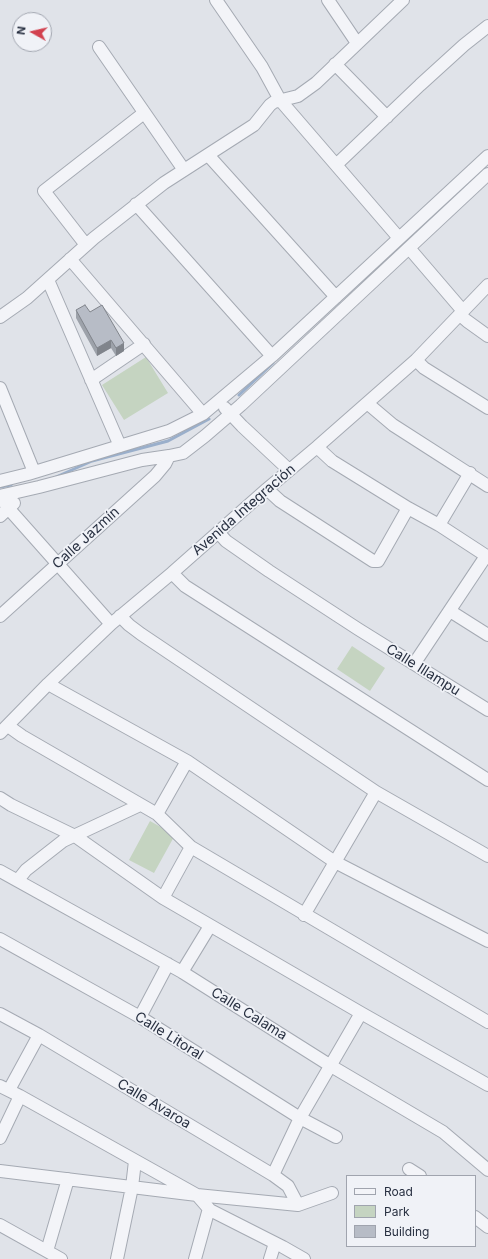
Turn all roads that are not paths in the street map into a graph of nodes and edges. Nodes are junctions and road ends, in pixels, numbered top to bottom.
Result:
1 (216, 0) edge
2 (328, 0) edge
3 (403, 0) edge
4 (488, 26) edge
5 (357, 43) junction
6 (99, 47) dead end
7 (335, 64) junction
8 (280, 100) junction
9 (144, 113) junction
10 (387, 117) junction
11 (208, 155) junction
12 (488, 156) edge
13 (336, 165) junction
14 (184, 170) junction
15 (488, 174) edge
16 (136, 204) junction
17 (400, 238) junction
18 (86, 245) junction
19 (409, 248) junction
20 (70, 259) junction
21 (48, 280) junction
22 (488, 285) edge
23 (336, 297) junction
24 (461, 313) junction
25 (0, 317) edge
26 (488, 336) edge
27 (144, 344) junction
28 (272, 356) junction
29 (416, 360) junction
30 (91, 380) junction
31 (0, 388) edge
32 (3, 400) edge
33 (219, 400) junction
34 (368, 403) junction
35 (488, 408) edge
36 (203, 414) junction
37 (230, 414) junction
38 (120, 446) junction
39 (318, 447) junction
40 (169, 456) junction
41 (289, 470) junction
42 (31, 473) junction
43 (470, 473) junction
44 (0, 481) edge
45 (488, 486) edge
46 (267, 489) junction
47 (24, 491) junction
48 (0, 496) edge
49 (408, 508) junction
50 (5, 513) edge
51 (439, 525) junction
52 (218, 532) junction
53 (487, 556) edge
54 (58, 563) junction
55 (172, 573) junction
56 (450, 611) junction
57 (0, 616) edge
58 (115, 620) junction
59 (488, 635) edge
60 (414, 664) junction
61 (48, 684) junction
62 (488, 710) edge
63 (4, 729) edge
64 (187, 761) junction
65 (488, 780) edge
66 (376, 792) junction
67 (0, 798) edge
68 (140, 805) junction
69 (157, 814) junction
70 (75, 836) junction
71 (191, 847) junction
72 (488, 856) edge
73 (335, 862) junction
74 (0, 872) edge
75 (18, 880) junction
76 (163, 898) junction
77 (304, 915) junction
78 (210, 926) junction
79 (0, 939) edge
80 (488, 941) edge
81 (168, 964) junction
82 (182, 972) junction
83 (361, 1013) junction
84 (0, 1014) edge
85 (140, 1017) junction
86 (488, 1022) edge
87 (39, 1035) junction
88 (331, 1066) junction
89 (488, 1084) edge
90 (4, 1088) edge
91 (20, 1096) junction
92 (300, 1118) junction
93 (336, 1137) dead end
94 (0, 1138) edge
95 (135, 1161) junction
96 (410, 1169) dead end
97 (488, 1170) edge
98 (0, 1171) edge
99 (273, 1175) junction
100 (419, 1175) edge
101 (68, 1180) junction
102 (132, 1188) junction
103 (332, 1193) dead end
104 (197, 1195) junction
105 (298, 1205) junction
106 (210, 1210) junction
107 (476, 1218) edge
108 (0, 1225) edge
109 (488, 1227) edge
110 (275, 1243) junction
111 (47, 1251) junction
112 (61, 1259) edge
113 (117, 1259) edge
114 (195, 1259) edge
115 (270, 1259) edge
116 (304, 1259) edge

1 - 8 street
2 - 5 street
3 - 5 street
4 - 10 street
5 - 7 street
6 - 9 street
7 - 8 street
7 - 10 street
8 - 11 street
8 - 13 street
9 - 14 street
9 - 18 street
10 - 13 street
11 - 14 street
11 - 23 street
12 - 17 street
13 - 17 street
14 - 16 street
15 - 19 street
16 - 18 street
16 - 28 street
17 - 23 street
18 - 20 street
19 - 24 street
19 - 37 street
20 - 21 street
20 - 27 street
21 - 25 street
21 - 30 street
22 - 24 street, Avenida Integración
23 - 28 street
24 - 26 street
24 - 29 street, Avenida Integración
27 - 30 street
27 - 36 street
28 - 33 street
29 - 34 street, Avenida Integración
29 - 35 street
30 - 38 street
31 - 32 street
32 - 42 street
33 - 36 street
33 - 37 street
34 - 39 street, Avenida Integración
34 - 43 street
36 - 38 street
37 - 40 street
37 - 41 street
38 - 42 street
39 - 41 street, Avenida Integración
39 - 49 street
40 - 47 street
40 - 54 street, Calle Jazmín
41 - 46 street, Avenida Integración
42 - 44 street
42 - 47 street
43 - 45 street
43 - 51 street
46 - 49 street
46 - 52 street, Avenida Integración
47 - 48 street
47 - 50 street
48 - 50 street
49 - 51 street
50 - 54 street
51 - 53 street
52 - 55 street, Avenida Integración
52 - 60 street, Calle Illampu
53 - 56 street
54 - 57 street, Calle Jazmín
54 - 58 street
55 - 58 street, Avenida Integración
55 - 65 street
56 - 59 street
56 - 60 street
58 - 61 street, Avenida Integración
58 - 66 street
60 - 62 street, Calle Illampu
61 - 63 street, Avenida Integración
61 - 64 street
63 - 68 street
64 - 69 street
64 - 73 street
66 - 72 street
66 - 73 street
67 - 70 street
68 - 69 street
68 - 70 street
69 - 71 street
70 - 75 street
70 - 76 street
71 - 76 street
71 - 77 street
73 - 77 street
73 - 80 street
74 - 75 street, Calle Calama
75 - 81 street, Calle Calama
76 - 78 street
77 - 86 street
78 - 82 street
78 - 83 street
79 - 85 street, Calle Litoral
81 - 82 street, Calle Calama
81 - 85 street
82 - 88 street, Calle Calama
83 - 88 street
83 - 89 street
84 - 87 street, Calle Avaroa
85 - 92 street, Calle Litoral
87 - 90 street
87 - 99 street, Calle Avaroa
88 - 92 street
88 - 97 street, Calle Calama
90 - 91 street
91 - 94 street
91 - 95 street
92 - 93 street, Calle Litoral
92 - 99 street
95 - 102 street
95 - 104 street
96 - 100 street
98 - 101 street
99 - 105 street, Calle Avaroa
101 - 102 street
101 - 111 street
102 - 104 street
102 - 113 street
103 - 105 street
104 - 105 street
104 - 106 street
106 - 110 street
106 - 114 street
107 - 109 street
108 - 111 street
110 - 115 street
110 - 116 street
111 - 112 street

